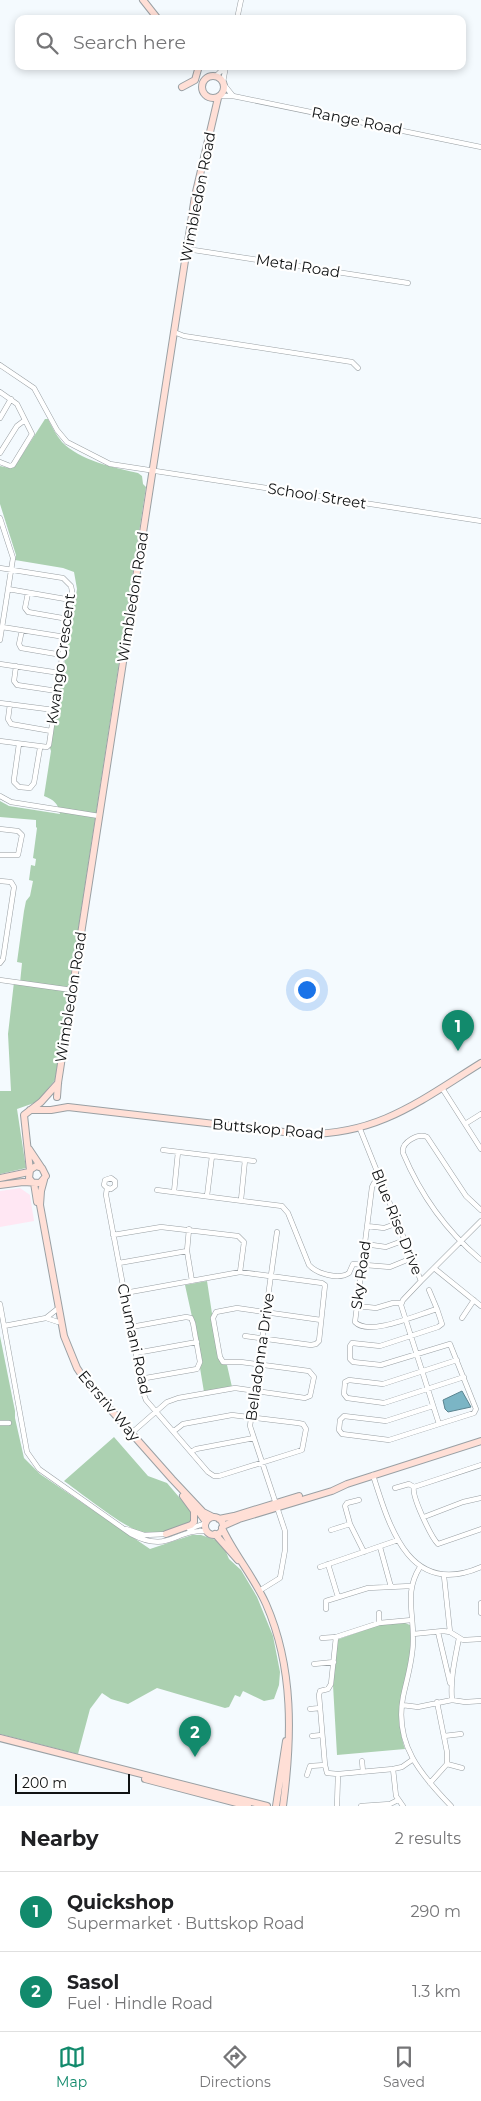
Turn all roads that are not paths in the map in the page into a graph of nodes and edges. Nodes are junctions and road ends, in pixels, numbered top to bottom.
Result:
1 (142, 0) edge
2 (241, 0) edge
3 (155, 15) edge
4 (238, 15) edge
5 (200, 70) edge
6 (202, 70) edge
7 (204, 70) edge
8 (221, 70) edge
9 (225, 70) edge
10 (214, 76) junction
11 (204, 80) junction
12 (224, 84) junction
13 (182, 87) dead end
14 (233, 96) junction
15 (219, 97) junction
16 (209, 98) junction
17 (215, 112) junction
18 (481, 147) edge
19 (187, 249) junction
20 (408, 283) dead end
21 (174, 332) junction
22 (0, 365) edge
23 (358, 368) dead end
24 (0, 392) edge
25 (11, 399) junction
26 (0, 418) edge
27 (25, 420) junction
28 (0, 454) edge
29 (0, 462) edge
30 (153, 471) junction
31 (0, 521) edge
32 (481, 521) edge
33 (0, 568) edge
34 (11, 570) junction
35 (8, 589) junction
36 (28, 593) junction
37 (71, 600) junction
38 (3, 606) edge
39 (68, 619) junction
40 (2, 626) junction
41 (22, 630) junction
42 (65, 637) junction
43 (0, 640) edge
44 (62, 655) junction
45 (0, 664) edge
46 (16, 666) junction
47 (60, 673) junction
48 (57, 692) junction
49 (0, 703) edge
50 (10, 704) junction
51 (54, 710) junction
52 (51, 731) junction
53 (0, 741) edge
54 (19, 744) junction
55 (40, 748) junction
56 (0, 796) edge
57 (99, 816) junction
58 (0, 829) edge
59 (0, 855) edge
60 (0, 881) edge
61 (0, 962) edge
62 (0, 980) edge
63 (72, 990) junction
64 (481, 1063) edge
65 (58, 1083) junction
66 (442, 1088) junction
67 (48, 1093) junction
68 (58, 1099) junction
69 (42, 1100) junction
70 (68, 1107) junction
71 (46, 1108) junction
72 (55, 1108) junction
73 (30, 1110) junction
74 (481, 1114) edge
75 (465, 1124) junction
76 (360, 1129) junction
77 (28, 1146) junction
78 (481, 1149) edge
79 (163, 1150) dead end
80 (178, 1152) junction
81 (212, 1156) junction
82 (246, 1160) junction
83 (254, 1161) dead end
84 (42, 1167) junction
85 (29, 1172) junction
86 (0, 1178) edge
87 (44, 1180) junction
88 (381, 1180) junction
89 (34, 1183) junction
90 (0, 1185) edge
91 (107, 1188) dead end
92 (157, 1190) dead end
93 (174, 1192) junction
94 (207, 1196) junction
95 (241, 1200) junction
96 (481, 1210) edge
97 (481, 1221) edge
98 (398, 1223) junction
99 (367, 1226) junction
100 (190, 1230) junction
101 (277, 1232) dead end
102 (113, 1235) junction
103 (405, 1240) junction
104 (461, 1242) junction
105 (365, 1244) junction
106 (187, 1250) junction
107 (412, 1258) junction
108 (481, 1260) edge
109 (118, 1263) junction
110 (362, 1264) junction
111 (434, 1268) junction
112 (240, 1272) junction
113 (271, 1277) junction
114 (192, 1281) junction
115 (421, 1281) junction
116 (429, 1290) dead end
117 (125, 1293) junction
118 (474, 1300) junction
119 (0, 1304) edge
120 (401, 1304) junction
121 (357, 1306) junction
122 (481, 1306) edge
123 (437, 1309) junction
124 (56, 1310) junction
125 (266, 1312) junction
126 (46, 1318) junction
127 (462, 1318) dead end
128 (405, 1319) junction
129 (321, 1320) junction
130 (58, 1322) junction
131 (4, 1326) junction
132 (131, 1327) junction
133 (244, 1336) dead end
134 (411, 1336) junction
135 (262, 1338) junction
136 (196, 1342) junction
137 (136, 1353) junction
138 (416, 1354) junction
139 (457, 1360) junction
140 (258, 1364) junction
141 (422, 1371) junction
142 (464, 1377) junction
143 (140, 1379) junction
144 (428, 1389) junction
145 (255, 1390) junction
146 (433, 1406) junction
147 (156, 1412) junction
148 (251, 1417) junction
149 (9, 1422) dead end
150 (0, 1423) edge
151 (439, 1424) junction
152 (132, 1430) junction
153 (174, 1431) junction
154 (254, 1438) junction
155 (481, 1441) edge
156 (191, 1452) junction
157 (262, 1463) junction
158 (481, 1465) edge
159 (373, 1475) junction
160 (414, 1487) junction
161 (394, 1488) dead end
162 (183, 1496) junction
163 (481, 1498) edge
164 (359, 1500) dead end
165 (277, 1505) junction
166 (249, 1516) junction
167 (424, 1517) junction
168 (216, 1518) junction
169 (206, 1523) junction
170 (350, 1524) junction
171 (222, 1527) junction
172 (125, 1528) junction
173 (481, 1529) edge
174 (331, 1530) dead end
175 (207, 1531) junction
176 (166, 1534) junction
177 (215, 1534) junction
178 (398, 1540) junction
179 (380, 1547) junction
180 (364, 1552) junction
181 (244, 1563) junction
182 (328, 1564) junction
183 (320, 1567) dead end
184 (420, 1567) junction
185 (481, 1567) edge
186 (247, 1570) junction
187 (444, 1576) junction
188 (411, 1586) junction
189 (391, 1587) junction
190 (259, 1591) junction
191 (338, 1597) junction
192 (481, 1603) edge
193 (326, 1609) dead end
194 (379, 1613) dead end
195 (481, 1613) edge
196 (412, 1620) junction
197 (379, 1623) junction
198 (438, 1632) junction
199 (450, 1632) junction
200 (413, 1634) junction
201 (336, 1637) junction
202 (322, 1638) dead end
203 (458, 1638) junction
204 (481, 1639) edge
205 (334, 1662) junction
206 (314, 1664) dead end
207 (447, 1669) junction
208 (454, 1669) junction
209 (285, 1672) junction
210 (450, 1683) junction
211 (452, 1700) junction
212 (478, 1701) edge
213 (437, 1702) junction
214 (402, 1705) junction
215 (320, 1708) junction
216 (310, 1709) dead end
217 (461, 1734) dead end
218 (322, 1735) junction
219 (312, 1736) dead end
220 (444, 1736) junction
221 (0, 1738) edge
222 (35, 1747) junction
223 (412, 1760) junction
224 (362, 1761) dead end
225 (447, 1764) junction
226 (324, 1765) junction
227 (462, 1768) dead end
228 (393, 1769) junction
229 (363, 1772) junction
230 (338, 1774) junction
231 (307, 1775) dead end
232 (430, 1782) junction
233 (398, 1800) junction
234 (390, 1805) edge
235 (248, 1806) edge
236 (267, 1806) edge
237 (276, 1806) edge
238 (283, 1806) edge
239 (337, 1806) edge
240 (361, 1806) edge
241 (403, 1806) edge
242 (451, 1806) edge

1 - 3 main road
2 - 4 street
5 - 13 main road
6 - 11 main road
7 - 10 main road
8 - 10 street
9 - 12 street
10 - 11 main road
10 - 12 main road
11 - 16 main road
12 - 14 street
12 - 15 main road
14 - 15 street, Range Road
14 - 18 street, Range Road
15 - 16 main road
15 - 17 main road, Wimbledon Road
16 - 17 main road, Wimbledon Road
17 - 19 main road, Wimbledon Road
19 - 20 street, Metal Road
19 - 21 main road, Wimbledon Road
21 - 23 street
21 - 30 main road, Wimbledon Road
22 - 30 street, School Street
24 - 25 street
25 - 26 street
25 - 27 street
27 - 28 street
27 - 29 street
30 - 32 street, School Street
30 - 57 main road, Wimbledon Road
31 - 34 street
33 - 34 street, Kwango Crescent
34 - 35 street
34 - 37 street, Kwango Crescent
35 - 36 street
35 - 38 street
36 - 37 street
36 - 39 street
37 - 39 street, Kwango Crescent
38 - 40 street
39 - 42 street, Kwango Crescent
40 - 41 street
40 - 43 street
41 - 42 street
41 - 44 street
42 - 44 street, Kwango Crescent
44 - 47 street, Kwango Crescent
45 - 46 street
46 - 47 street
46 - 48 street
47 - 48 street, Kwango Crescent
48 - 51 street, Kwango Crescent
49 - 50 street
50 - 51 street
50 - 52 street
51 - 52 street, Kwango Crescent
52 - 55 street, Kwango Crescent
53 - 54 street
54 - 55 street
54 - 55 street
56 - 57 street
57 - 63 main road, Wimbledon Road
58 - 59 street
60 - 61 street
62 - 63 street
63 - 65 main road, Wimbledon Road
64 - 66 main road, Buttskop Road
65 - 67 main road, Wimbledon Road
65 - 68 main road, Wimbledon Road
66 - 75 street
66 - 76 main road, Buttskop Road
67 - 68 main road
67 - 69 main road
68 - 70 main road
68 - 72 main road
69 - 71 main road
69 - 73 main road
70 - 72 main road, Buttskop Road
70 - 76 main road, Buttskop Road
71 - 72 main road
71 - 73 main road
73 - 77 main road
74 - 75 street
75 - 78 street
76 - 88 street, Blue Rise Drive
77 - 84 main road
77 - 85 main road
79 - 80 street
80 - 81 street
80 - 93 street
81 - 82 street
81 - 94 street
82 - 83 street
82 - 95 street
84 - 85 main road
84 - 87 main road
85 - 86 main road
85 - 89 main road
87 - 89 main road
87 - 152 main road, Eersriv Way
88 - 98 street, Blue Rise Drive
88 - 99 street, Sky Road
89 - 90 main road
89 - 124 main road, Eersriv Way
91 - 102 street, Chumani Road
92 - 93 street
93 - 94 street
94 - 95 street
95 - 110 street
96 - 104 street
97 - 104 street
98 - 99 street
98 - 103 street, Blue Rise Drive
99 - 105 street, Sky Road
100 - 102 street
100 - 106 street
100 - 112 street
101 - 113 street, Belladonna Drive
102 - 109 street, Chumani Road
103 - 105 street
103 - 107 street, Blue Rise Drive
104 - 108 street
104 - 111 street
105 - 110 street, Sky Road
106 - 109 street
106 - 114 street
107 - 110 street
107 - 115 street, Blue Rise Drive
109 - 117 street, Chumani Road
110 - 121 street, Sky Road
111 - 115 street
111 - 118 street
112 - 113 street
112 - 114 street
113 - 125 street, Belladonna Drive
113 - 129 street
114 - 117 street
115 - 120 street, Blue Rise Drive
116 - 123 street
117 - 132 street, Chumani Road
118 - 122 street
118 - 127 street
119 - 131 street
120 - 121 street
120 - 128 street
121 - 128 street, Sky Road
123 - 128 street
123 - 134 street
124 - 126 street
124 - 130 main road, Eersriv Way
125 - 129 street
125 - 135 street, Belladonna Drive
125 - 140 street
126 - 130 street
126 - 131 street
128 - 134 street
129 - 135 street
130 - 162 main road, Eersriv Way
131 - 172 street
132 - 136 street
132 - 137 street, Chumani Road
133 - 135 street
134 - 138 street
134 - 138 street
135 - 140 street, Belladonna Drive
136 - 137 street
136 - 143 street
137 - 143 street, Chumani Road
138 - 139 street
138 - 141 street
139 - 141 street
139 - 142 street
140 - 145 street, Belladonna Drive
140 - 145 street
141 - 144 street
141 - 144 street
142 - 144 street
142 - 151 street
143 - 147 street, Chumani Road
144 - 146 street
145 - 147 street
145 - 148 street, Belladonna Drive
146 - 151 street
146 - 151 street
147 - 152 street
147 - 153 street, Chumani Road
148 - 153 street
148 - 154 street, Belladonna Drive
148 - 157 street
149 - 150 street
152 - 168 main road, Eersriv Way
153 - 156 street, Chumani Road
154 - 156 street
154 - 157 street, Belladonna Drive
155 - 159 main road
156 - 157 street, Chumani Road
157 - 165 street, Belladonna Drive
158 - 160 street
159 - 165 main road
159 - 178 street
160 - 161 street
160 - 167 street
162 - 169 main road, Eersriv Way
162 - 176 main road
163 - 167 street
164 - 170 street
165 - 166 main road
165 - 168 main road
165 - 190 street, Belladonna Drive
166 - 171 main road
166 - 181 main road
167 - 173 street
168 - 169 main road
168 - 171 main road
169 - 175 main road
169 - 176 street
170 - 174 street
170 - 180 street
171 - 177 main road
171 - 181 main road
172 - 175 street
172 - 176 street
175 - 177 main road
177 - 186 main road
178 - 179 street
178 - 184 street
179 - 180 street
179 - 189 street
180 - 182 street
181 - 186 main road
182 - 183 street
182 - 191 street
184 - 187 street
184 - 188 street
185 - 187 street
186 - 190 main road
187 - 199 street
188 - 189 street
188 - 196 street
189 - 191 street
190 - 209 main road
191 - 193 street
192 - 195 street
194 - 197 street
196 - 197 street
196 - 200 street
197 - 201 street
198 - 199 street
198 - 200 street
198 - 207 street
199 - 203 street
200 - 214 street
201 - 202 street
201 - 205 street
203 - 204 street
203 - 208 street
205 - 206 street
205 - 215 street
207 - 208 street
207 - 210 street
208 - 210 street
209 - 237 main road
209 - 238 main road
210 - 211 street
211 - 212 street
211 - 213 street
213 - 214 street
213 - 220 street
214 - 223 street
215 - 216 street
215 - 218 street
217 - 220 street
218 - 219 street
218 - 226 street
220 - 225 street
221 - 222 main road
222 - 235 main road
222 - 236 main road
223 - 228 street
223 - 232 street
224 - 229 street
225 - 227 street
225 - 232 street
226 - 230 street
226 - 231 street
228 - 229 street
228 - 233 street
229 - 230 street
230 - 239 street
232 - 242 street
233 - 234 street
233 - 241 street
234 - 240 street

